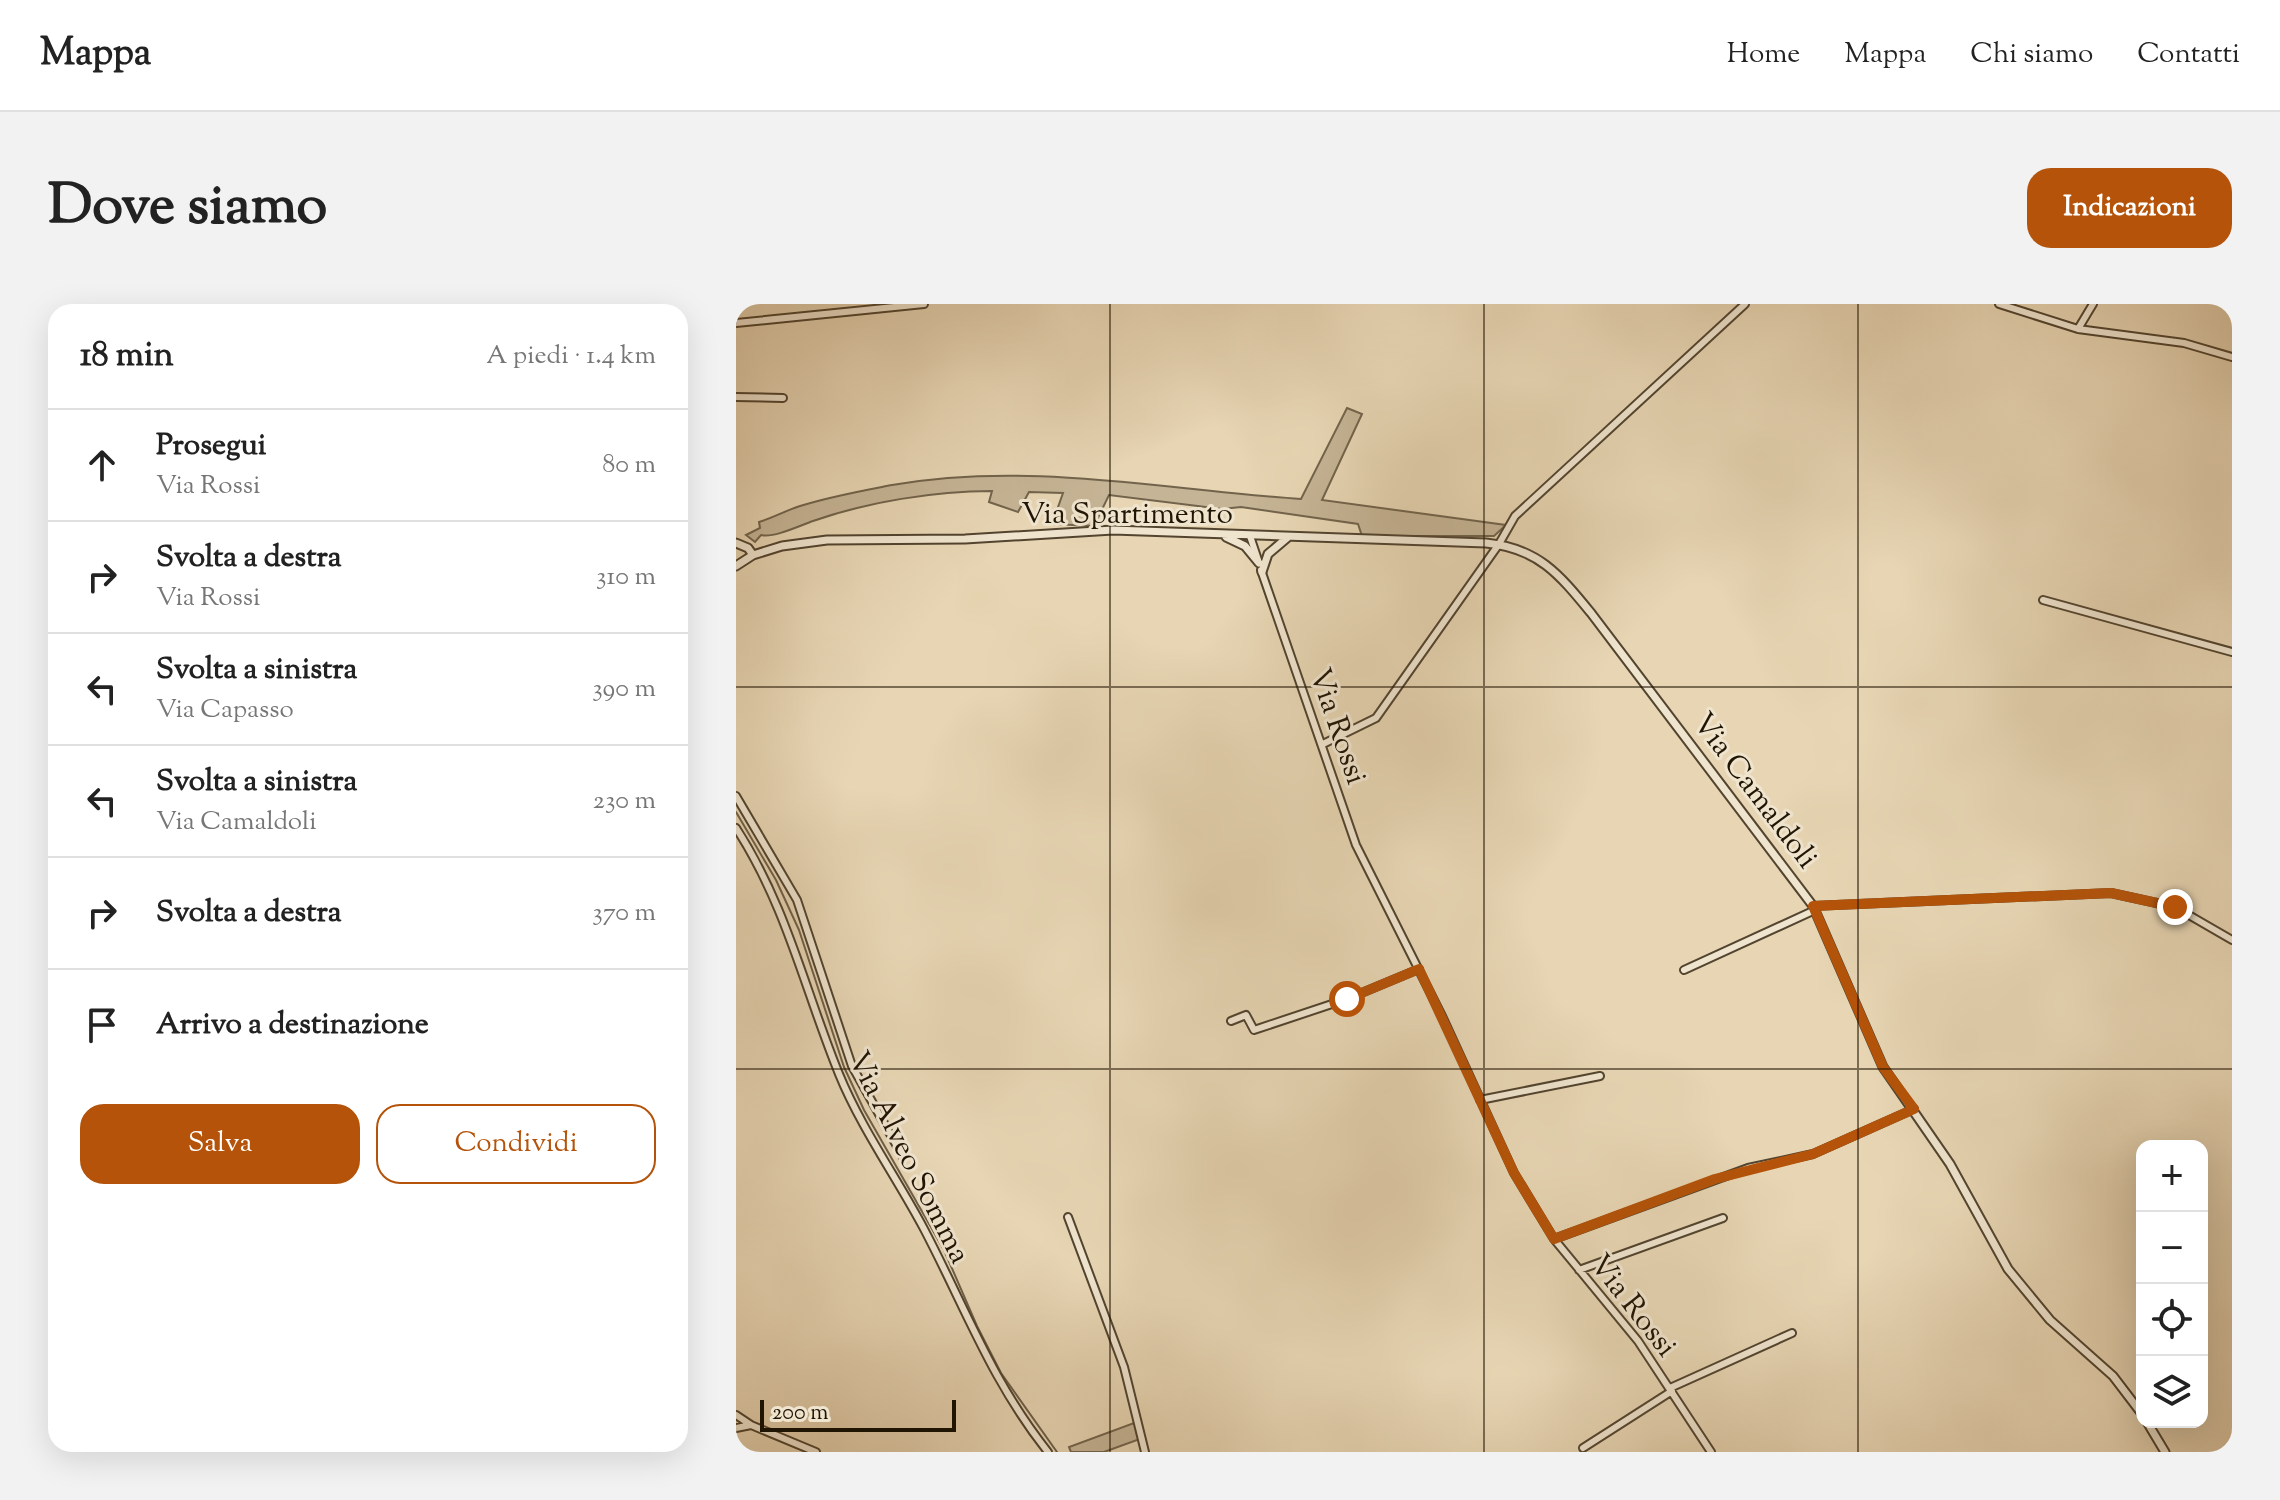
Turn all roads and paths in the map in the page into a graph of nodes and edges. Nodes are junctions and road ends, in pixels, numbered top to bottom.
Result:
1 (924, 304) edge
2 (1745, 304) edge
3 (1999, 304) edge
4 (2093, 304) edge
5 (736, 323) edge
6 (2078, 329) junction
7 (2232, 357) edge
8 (736, 397) edge
9 (783, 398) dead end
10 (1224, 536) junction
11 (1250, 536) junction
12 (1288, 537) junction
13 (1502, 544) junction
14 (736, 566) edge
15 (1260, 568) junction
16 (2043, 600) dead end
17 (2232, 652) edge
18 (1323, 744) junction
19 (736, 796) edge
20 (736, 828) edge
21 (1814, 908) junction
22 (2232, 940) edge
23 (1419, 969) junction
24 (1684, 970) dead end
25 (1231, 1021) dead end
26 (1600, 1076) dead end
27 (1480, 1100) junction
28 (1914, 1109) junction
29 (903, 1157) dead end
30 (1068, 1217) dead end
31 (1723, 1218) dead end
32 (1554, 1239) junction
33 (1579, 1270) junction
34 (1792, 1333) dead end
35 (1671, 1390) junction
36 (2136, 1406) edge
37 (736, 1415) edge
38 (751, 1425) junction
39 (736, 1428) edge
40 (2151, 1428) edge
41 (1583, 1448) dead end
42 (816, 1452) edge
43 (1048, 1452) edge
44 (1145, 1452) edge
45 (1711, 1452) edge
46 (2165, 1452) edge

1 - 5 street
2 - 13 street
3 - 6 street
4 - 6 street
6 - 7 street
8 - 9 street
10 - 11 street, Via Spartimento
10 - 14 street, Via Spartimento
10 - 15 street
11 - 12 street, Via Spartimento
11 - 15 street, Via Rossi
12 - 13 street, Via Spartimento
12 - 15 street
13 - 18 street
13 - 21 street, Via Camaldoli
15 - 18 street, Via Rossi
16 - 17 street
18 - 23 street, Via Rossi
19 - 29 street
20 - 43 street, Via Alveo Somma
21 - 22 street
21 - 24 street
21 - 28 street, Via Camaldoli
23 - 25 street
23 - 27 street, Via Rossi
26 - 27 street
27 - 32 street, Via Rossi
28 - 32 street
28 - 36 street, Via Camaldoli
30 - 44 street
31 - 33 street
32 - 33 street, Via Rossi
33 - 35 street, Via Rossi
34 - 35 street
35 - 41 street
35 - 45 street, Via Rossi
37 - 38 street
38 - 39 street
38 - 42 street
40 - 46 street

